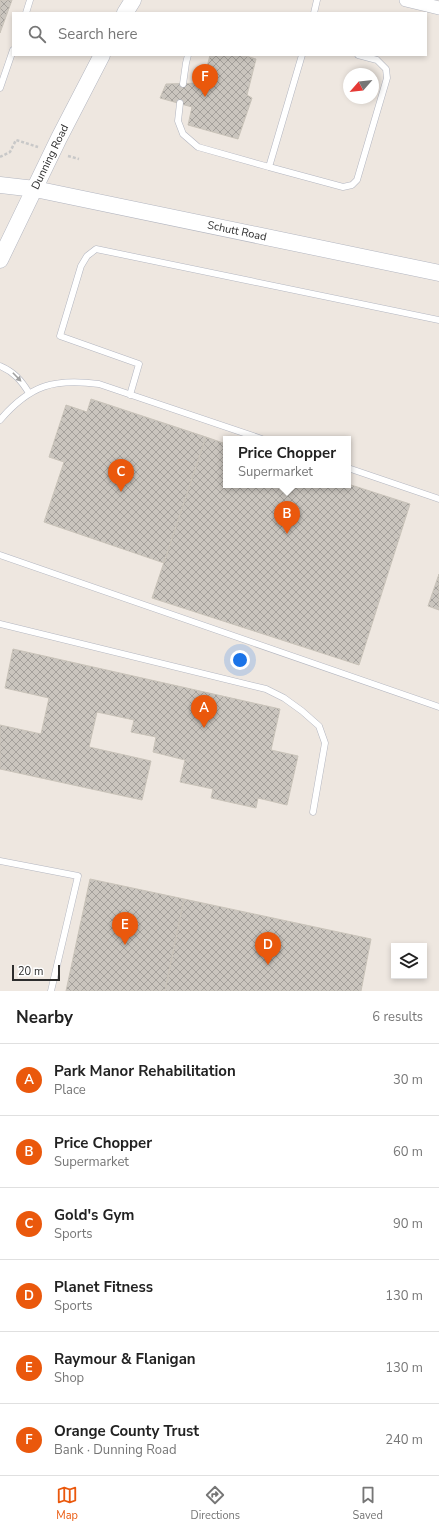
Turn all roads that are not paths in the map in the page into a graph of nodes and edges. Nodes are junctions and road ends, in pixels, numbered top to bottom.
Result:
1 (30, 0) edge
2 (132, 0) edge
3 (317, 0) edge
4 (406, 0) edge
5 (439, 8) edge
6 (26, 12) edge
7 (126, 12) edge
8 (314, 12) edge
9 (12, 53) edge
10 (102, 56) edge
11 (188, 56) edge
12 (302, 56) edge
13 (362, 56) edge
14 (183, 84) dead end
15 (0, 88) edge
16 (180, 103) dead end
17 (269, 167) junction
18 (0, 184) edge
19 (35, 189) junction
20 (0, 260) edge
21 (439, 273) edge
22 (439, 320) edge
23 (0, 366) edge
24 (29, 393) junction
25 (130, 395) junction
26 (0, 420) edge
27 (253, 436) edge
28 (351, 469) edge
29 (439, 500) edge
30 (0, 555) edge
31 (0, 624) edge
32 (439, 707) edge
33 (313, 812) dead end
34 (0, 861) edge
35 (51, 991) edge

1 - 6 lane
2 - 7 street
3 - 8 lane
4 - 5 street
9 - 15 lane
10 - 19 street, Dunning Road
11 - 14 lane
12 - 17 lane
13 - 17 lane
16 - 17 lane
18 - 19 street, Schutt Road
19 - 20 street, Dunning Road
19 - 21 street, Schutt Road
22 - 25 lane
23 -> 24 lane
24 - 25 lane
24 - 26 lane
25 - 27 lane
28 - 29 lane
30 - 32 lane
31 - 33 lane
34 - 35 lane

